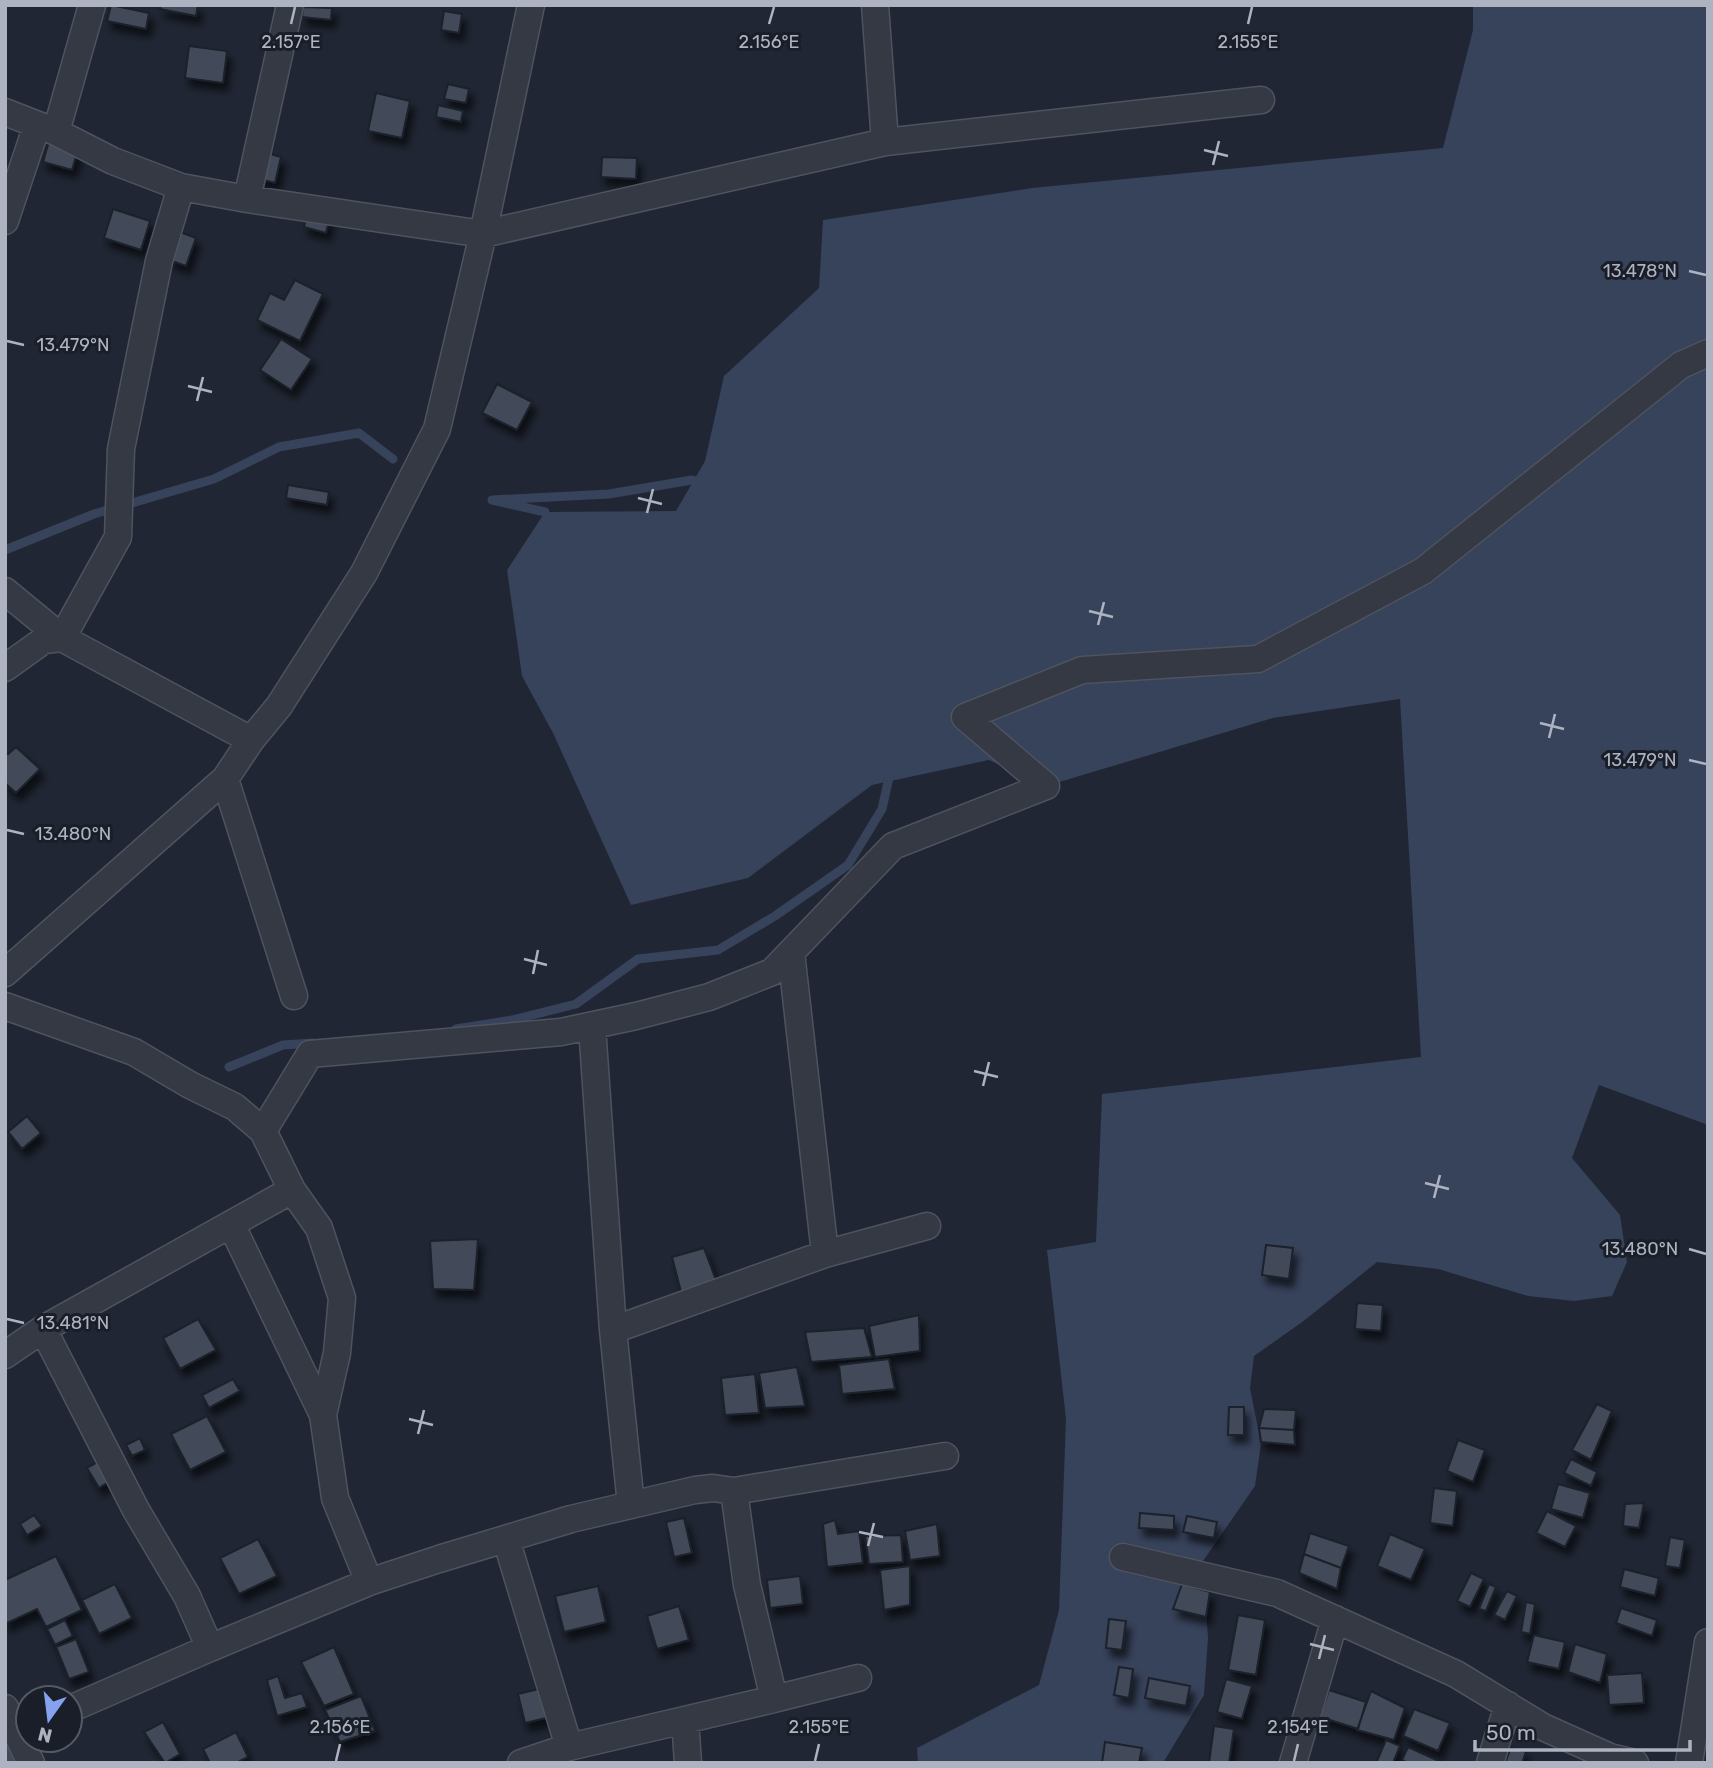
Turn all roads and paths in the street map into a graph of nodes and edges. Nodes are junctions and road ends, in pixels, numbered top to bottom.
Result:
1 (92, 5) edge
2 (289, 5) edge
3 (531, 5) edge
4 (875, 5) edge
5 (1261, 100) dead end
6 (5, 112) edge
7 (47, 128) junction
8 (885, 142) junction
9 (181, 187) junction
10 (247, 199) junction
11 (5, 221) edge
12 (484, 234) junction
13 (1708, 353) edge
14 (5, 591) edge
15 (62, 638) junction
16 (5, 668) edge
17 (251, 740) junction
18 (225, 779) junction
19 (791, 953) junction
20 (5, 974) edge
21 (294, 996) dead end
22 (5, 1006) edge
23 (592, 1026) junction
24 (263, 1131) junction
25 (292, 1190) junction
26 (231, 1224) junction
27 (927, 1226) dead end
28 (825, 1254) junction
29 (43, 1329) junction
30 (613, 1330) junction
31 (5, 1355) edge
32 (323, 1415) junction
33 (945, 1456) dead end
34 (734, 1491) junction
35 (631, 1505) junction
36 (506, 1539) junction
37 (1123, 1557) dead end
38 (369, 1582) junction
39 (1335, 1619) junction
40 (1708, 1642) edge
41 (210, 1648) junction
42 (858, 1678) dead end
43 (774, 1699) junction
44 (84, 1703) edge
45 (1507, 1705) junction
46 (685, 1720) junction
47 (13, 1722) edge
48 (1696, 1748) edge
49 (559, 1754) edge
50 (31, 1763) edge
51 (521, 1763) edge
52 (688, 1763) edge
53 (1293, 1763) edge
54 (1490, 1763) edge
55 (1635, 1763) edge

1 - 7 street
2 - 10 street
3 - 12 street
4 - 8 street
5 - 8 street
6 - 7 street
7 - 9 street
7 - 11 street
8 - 12 street
9 - 10 street
9 - 15 street
10 - 12 street
12 - 17 street
13 - 19 street
14 - 15 street
15 - 16 street
15 - 17 street
17 - 18 street
18 - 20 street
18 - 21 street
19 - 23 street
19 - 28 street
22 - 24 street
23 - 24 street
23 - 30 street
24 - 25 street
25 - 26 street
25 - 32 street
26 - 29 street
26 - 32 street
27 - 28 street
28 - 30 street
29 - 31 street
29 - 41 street
30 - 35 street
32 - 38 street
33 - 34 street
34 - 35 street
34 - 43 street
35 - 36 street
36 - 38 street
36 - 49 street
37 - 39 street
38 - 41 street
39 - 45 street
39 - 53 street
40 - 48 street
41 - 44 street
42 - 43 street
43 - 46 street
45 - 54 street
45 - 55 street
46 - 49 street
46 - 52 street
47 - 50 street
49 - 51 street

